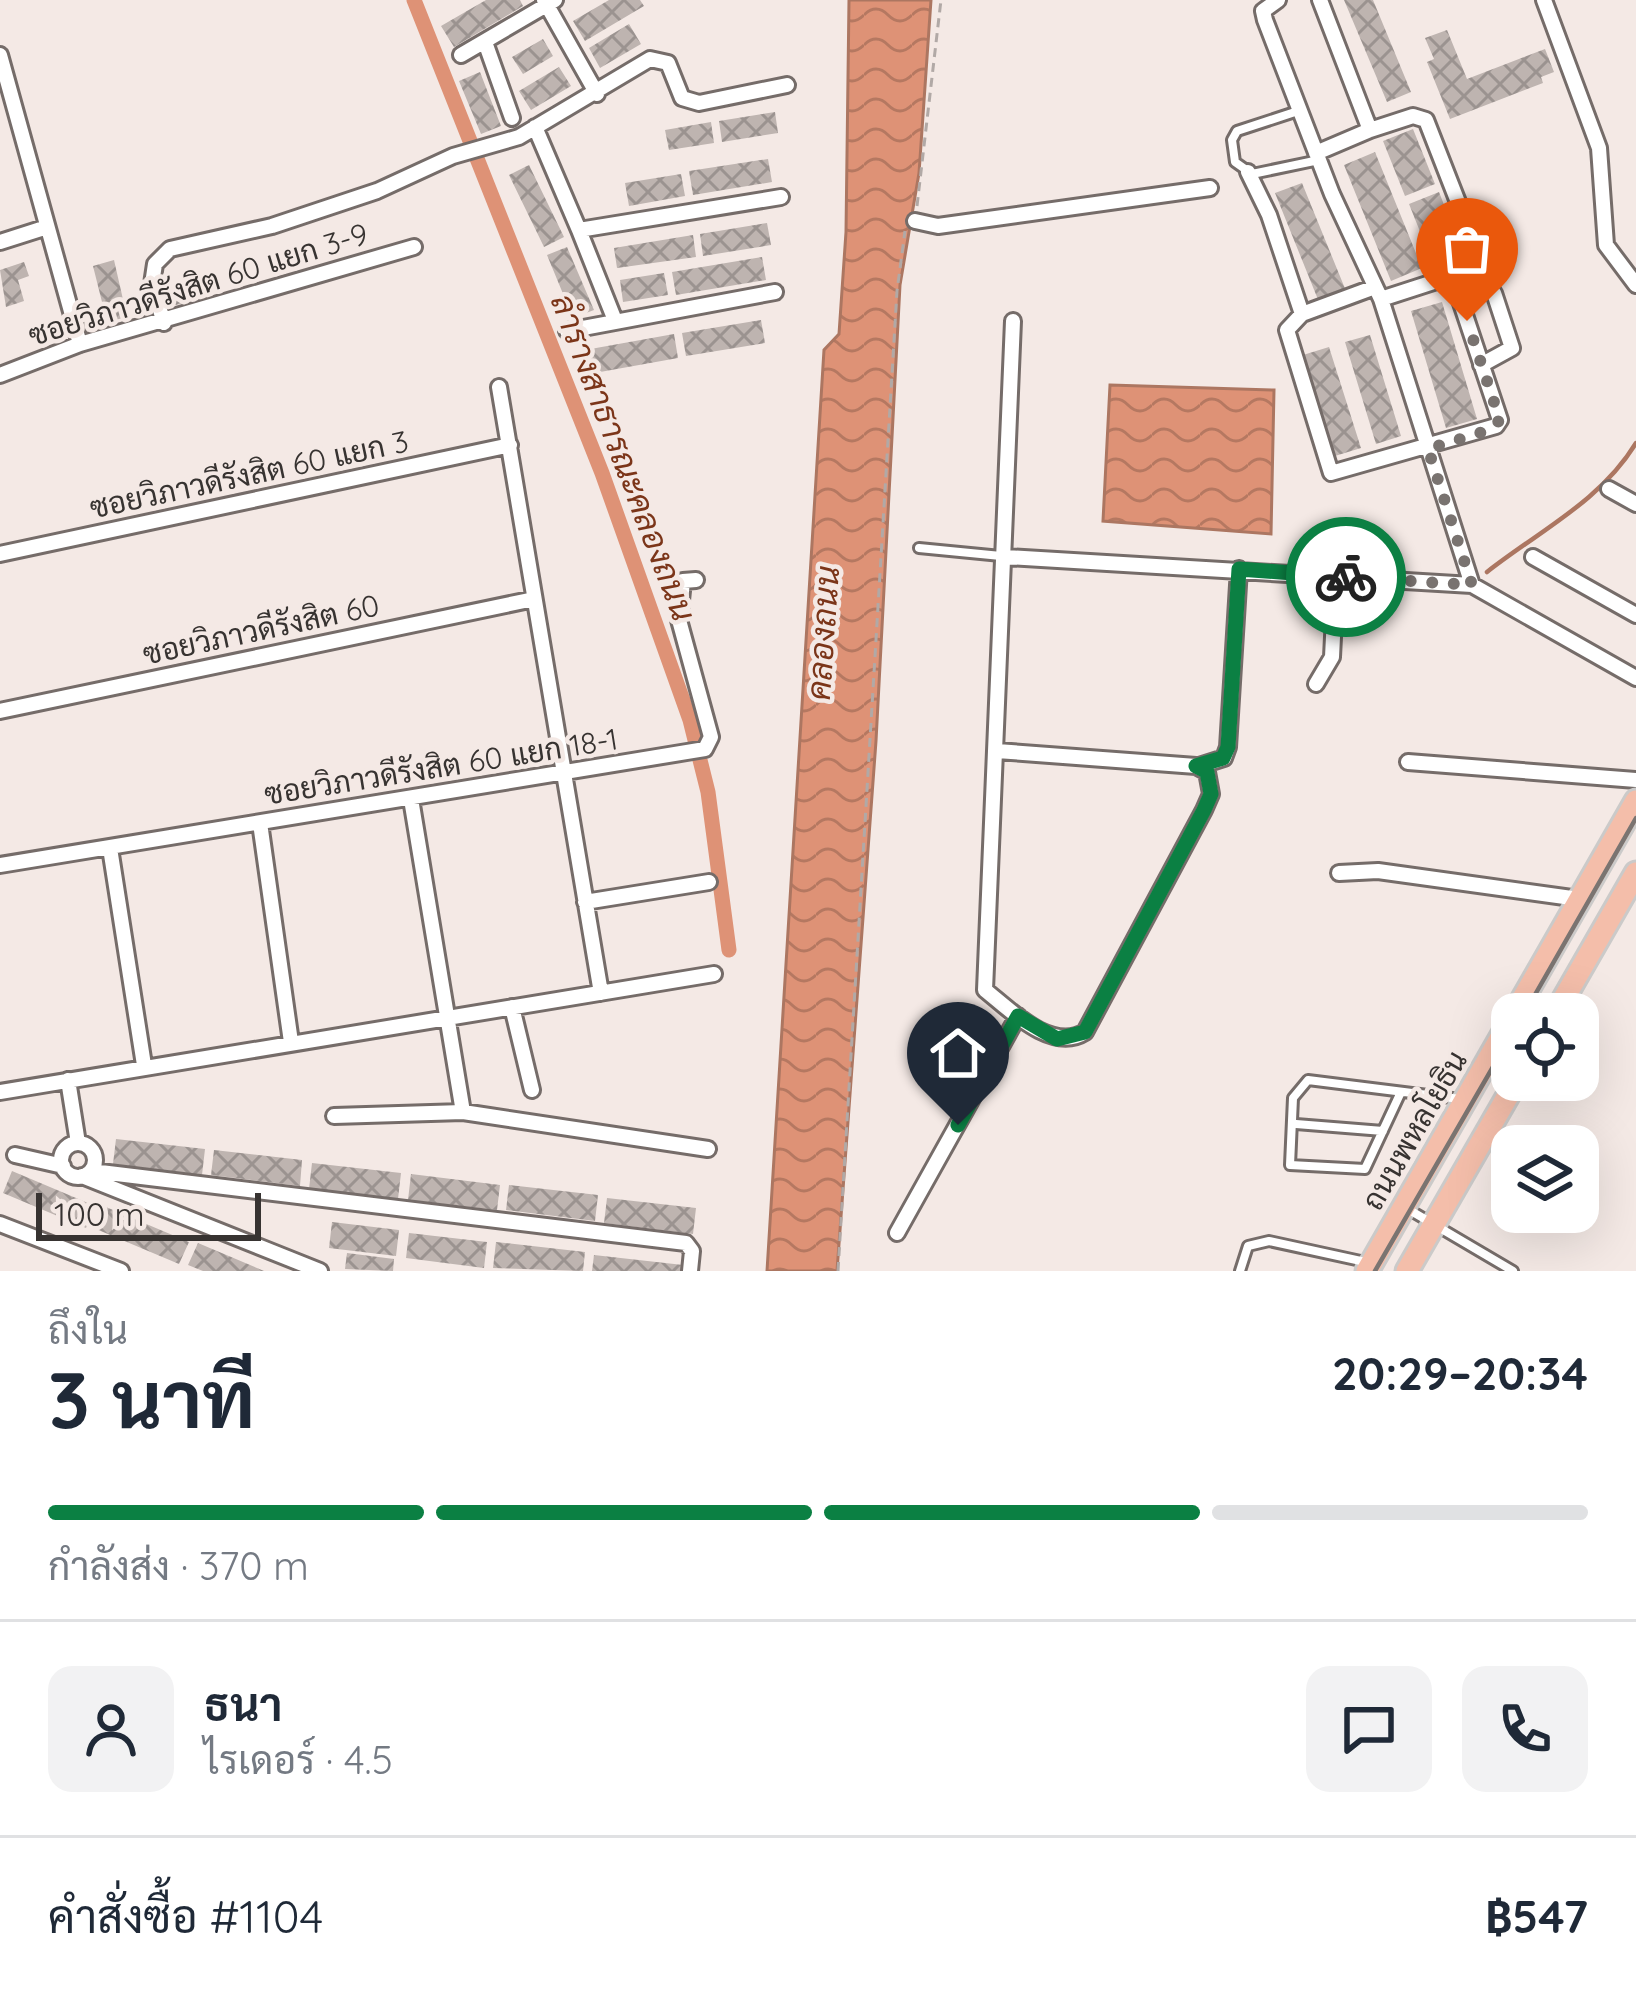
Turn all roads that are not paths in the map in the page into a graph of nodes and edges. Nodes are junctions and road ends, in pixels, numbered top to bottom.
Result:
1 (1278, 0) edge
2 (1320, 0) edge
3 (1544, 0) edge
4 (548, 2) edge
5 (485, 42) junction
6 (0, 55) edge
7 (461, 55) dead end
8 (787, 85) dead end
9 (598, 94) junction
10 (1300, 111) junction
11 (512, 118) dead end
12 (535, 127) junction
13 (1370, 130) junction
14 (1317, 156) junction
15 (1247, 172) junction
16 (1210, 188) dead end
17 (781, 197) dead end
18 (915, 221) road end
19 (44, 228) junction
20 (579, 230) junction
21 (0, 242) edge
22 (414, 247) dead end
23 (1452, 276) junction
24 (1636, 285) edge
25 (775, 292) dead end
26 (1378, 293) junction
27 (1494, 293) dead end
28 (1302, 314) junction
29 (614, 318) junction
30 (1013, 321) dead end
31 (164, 323) junction
32 (567, 331) dead end
33 (80, 344) junction
34 (1481, 365) junction
35 (0, 375) edge
36 (499, 387) dead end
37 (510, 445) junction
38 (1428, 449) junction
39 (1609, 489) dead end
40 (1636, 504) edge
41 (919, 548) dead end
42 (0, 554) edge
43 (1006, 556) junction
44 (1533, 557) dead end
45 (1239, 569) junction
46 (1336, 576) junction
47 (696, 580) dead end
48 (1472, 585) junction
49 (534, 599) junction
50 (1636, 615) edge
51 (1636, 678) edge
52 (1316, 684) dead end
53 (0, 711) edge
54 (997, 752) junction
55 (1408, 762) dead end
56 (1196, 766) junction
57 (562, 774) junction
58 (1636, 780) edge
59 (411, 800) junction
60 (1636, 801) edge
61 (260, 824) junction
62 (110, 848) junction
63 (0, 865) edge
64 (1339, 873) dead end
65 (1636, 873) edge
66 (709, 882) dead end
67 (1580, 899) junction
68 (585, 902) junction
69 (714, 974) dead end
70 (601, 993) junction
71 (1526, 993) edge
72 (1567, 993) edge
73 (512, 1006) junction
74 (446, 1016) junction
75 (1018, 1016) junction
76 (291, 1042) junction
77 (1491, 1055) edge
78 (144, 1065) junction
79 (68, 1079) junction
80 (532, 1090) dead end
81 (0, 1092) edge
82 (1401, 1092) junction
83 (1466, 1100) junction
84 (1504, 1101) edge
85 (463, 1112) junction
86 (334, 1116) dead end
87 (1296, 1124) junction
88 (1383, 1131) junction
89 (78, 1143) junction
90 (708, 1149) dead end
91 (15, 1154) dead end
92 (63, 1166) junction
93 (87, 1173) junction
94 (1405, 1207) junction
95 (0, 1224) edge
96 (1434, 1224) junction
97 (897, 1233) dead end
98 (1370, 1267) edge
99 (121, 1271) edge
100 (320, 1271) edge
101 (690, 1271) edge
102 (1240, 1271) edge
103 (1407, 1271) edge
104 (1513, 1271) edge

1 - 10 street
2 - 13 street
3 - 24 street
4 - 5 street
4 - 9 street
5 - 7 street
5 - 11 street
6 - 19 street
8 - 9 street
9 - 12 street
10 - 14 street
10 - 15 lane
12 - 20 street
12 - 31 street
13 - 14 street
13 - 23 street
14 - 15 lane
14 - 26 street
15 - 28 street
16 - 18 street
17 - 20 street
19 - 21 street
19 - 33 street
20 - 29 street
22 - 31 street, ซอยวิภาวดีรังสิต 60 แยก 3-9
23 - 26 street
23 - 34 street
25 - 29 street
26 - 28 street
26 - 38 street
27 - 34 street
28 - 38 street
29 - 32 street
30 - 43 street
31 - 33 street, ซอยวิภาวดีรังสิต 60 แยก 3-9
33 - 35 street, ซอยวิภาวดีรังสิต 60 แยก 3-9
34 - 38 street
36 - 37 street
37 - 42 street, ซอยวิภาวดีรังสิต 60 แยก 3
37 - 49 street
38 - 48 street
39 - 40 street
41 - 43 lane
43 - 45 street
43 - 54 street
44 - 50 street
45 - 46 street
45 - 56 street
46 - 48 street
46 - 52 street
47 - 57 street, ซอยวิภาวดีรังสิต 60 แยก 18-1
48 - 51 street
49 - 53 street, ซอยวิภาวดีรังสิต 60
49 - 57 street
54 - 56 street
54 - 75 street
55 - 58 street
56 - 75 street
57 - 59 street, ซอยวิภาวดีรังสิต 60 แยก 18-1
57 - 68 street
59 - 61 street, ซอยวิภาวดีรังสิต 60 แยก 18-1
59 - 74 street
60 - 67 main road, ถนนพหลโยธิน
61 - 62 street, ซอยวิภาวดีรังสิต 60 แยก 18-1
61 - 76 street
62 - 63 street, ซอยวิภาวดีรังสิต 60 แยก 18-1
62 - 78 street
64 - 67 street
65 - 72 main road
66 - 68 street
67 - 71 main road, ถนนพหลโยธิน
68 - 70 street
69 - 70 street
70 - 73 street
73 - 74 street
73 - 80 street
74 - 76 street
74 - 85 street
75 - 97 street
76 - 78 street
77 - 83 main road, ถนนพหลโยธิน
78 - 79 street
79 - 81 street
79 - 89 street
82 - 83 lane
82 - 87 lane
82 - 88 lane
83 - 94 main road, ถนนพหลโยธิน
84 - 96 main road
85 - 86 street
85 - 90 street
87 - 88 lane
87 - 88 lane
89 - 92 street
89 - 93 street
91 - 92 street
92 - 93 street
93 - 100 street
93 - 101 street
94 - 96 lane
94 - 98 main road, ถนนพหลโยธิน
95 - 99 street
96 - 103 main road
96 - 104 lane
98 - 102 lane

